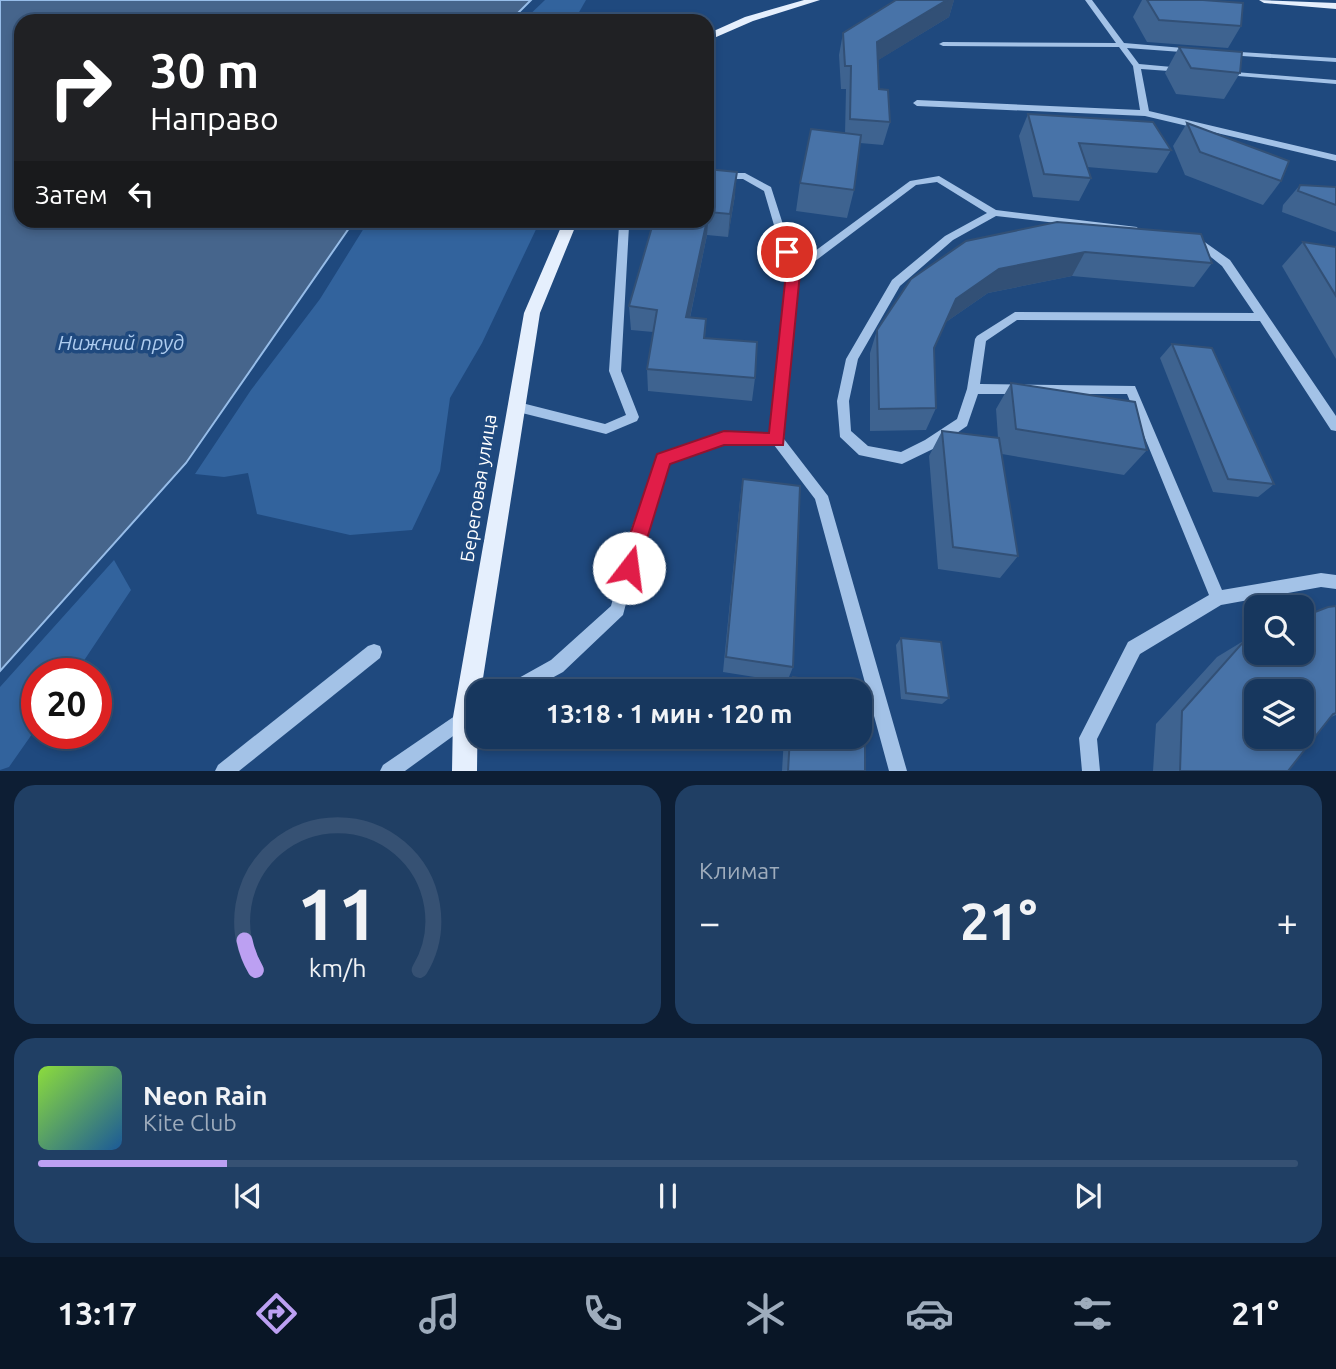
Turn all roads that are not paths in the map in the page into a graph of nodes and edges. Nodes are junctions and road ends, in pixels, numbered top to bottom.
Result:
1 (815, 0) edge
2 (1088, 0) edge
3 (1265, 0) edge
4 (1298, 1) edge
5 (1336, 6) edge
6 (714, 35) edge
7 (943, 44) dead end
8 (1121, 46) junction
9 (1202, 51) edge
10 (1215, 52) edge
11 (1336, 60) edge
12 (1137, 66) junction
13 (1190, 71) edge
14 (1216, 73) edge
15 (1336, 82) edge
16 (917, 103) dead end
17 (1145, 113) junction
18 (1336, 158) edge
19 (714, 176) edge
20 (994, 213) junction
21 (568, 228) edge
22 (624, 228) edge
23 (1150, 231) edge
24 (1176, 234) edge
25 (793, 273) junction
26 (1263, 317) junction
27 (973, 389) junction
28 (514, 406) junction
29 (1336, 426) edge
30 (777, 440) junction
31 (1336, 582) edge
32 (1217, 598) junction
33 (374, 652) dead end
34 (477, 679) edge
35 (534, 679) edge
36 (466, 718) edge
37 (467, 749) edge
38 (224, 771) edge
39 (389, 771) edge
40 (464, 771) edge
41 (898, 771) edge
42 (1091, 771) edge

1 - 6 main road
2 - 8 lane
3 - 4 main road
4 - 5 main road
7 - 8 lane
8 - 9 lane
8 - 12 lane
10 - 11 lane
12 - 13 lane
12 - 17 lane
14 - 15 lane
16 - 17 lane
17 - 18 lane
19 - 25 lane
20 - 23 lane
20 - 25 lane
20 - 27 lane
21 - 28 main road, Береговая улица
22 - 28 lane
24 - 26 lane
25 - 30 lane
26 - 27 lane
26 - 29 lane
27 - 32 lane
28 - 34 main road, Береговая улица
30 - 35 lane
30 - 41 lane
31 - 32 lane
32 - 42 lane
33 - 38 lane
36 - 39 lane
37 - 40 main road, Береговая улица

